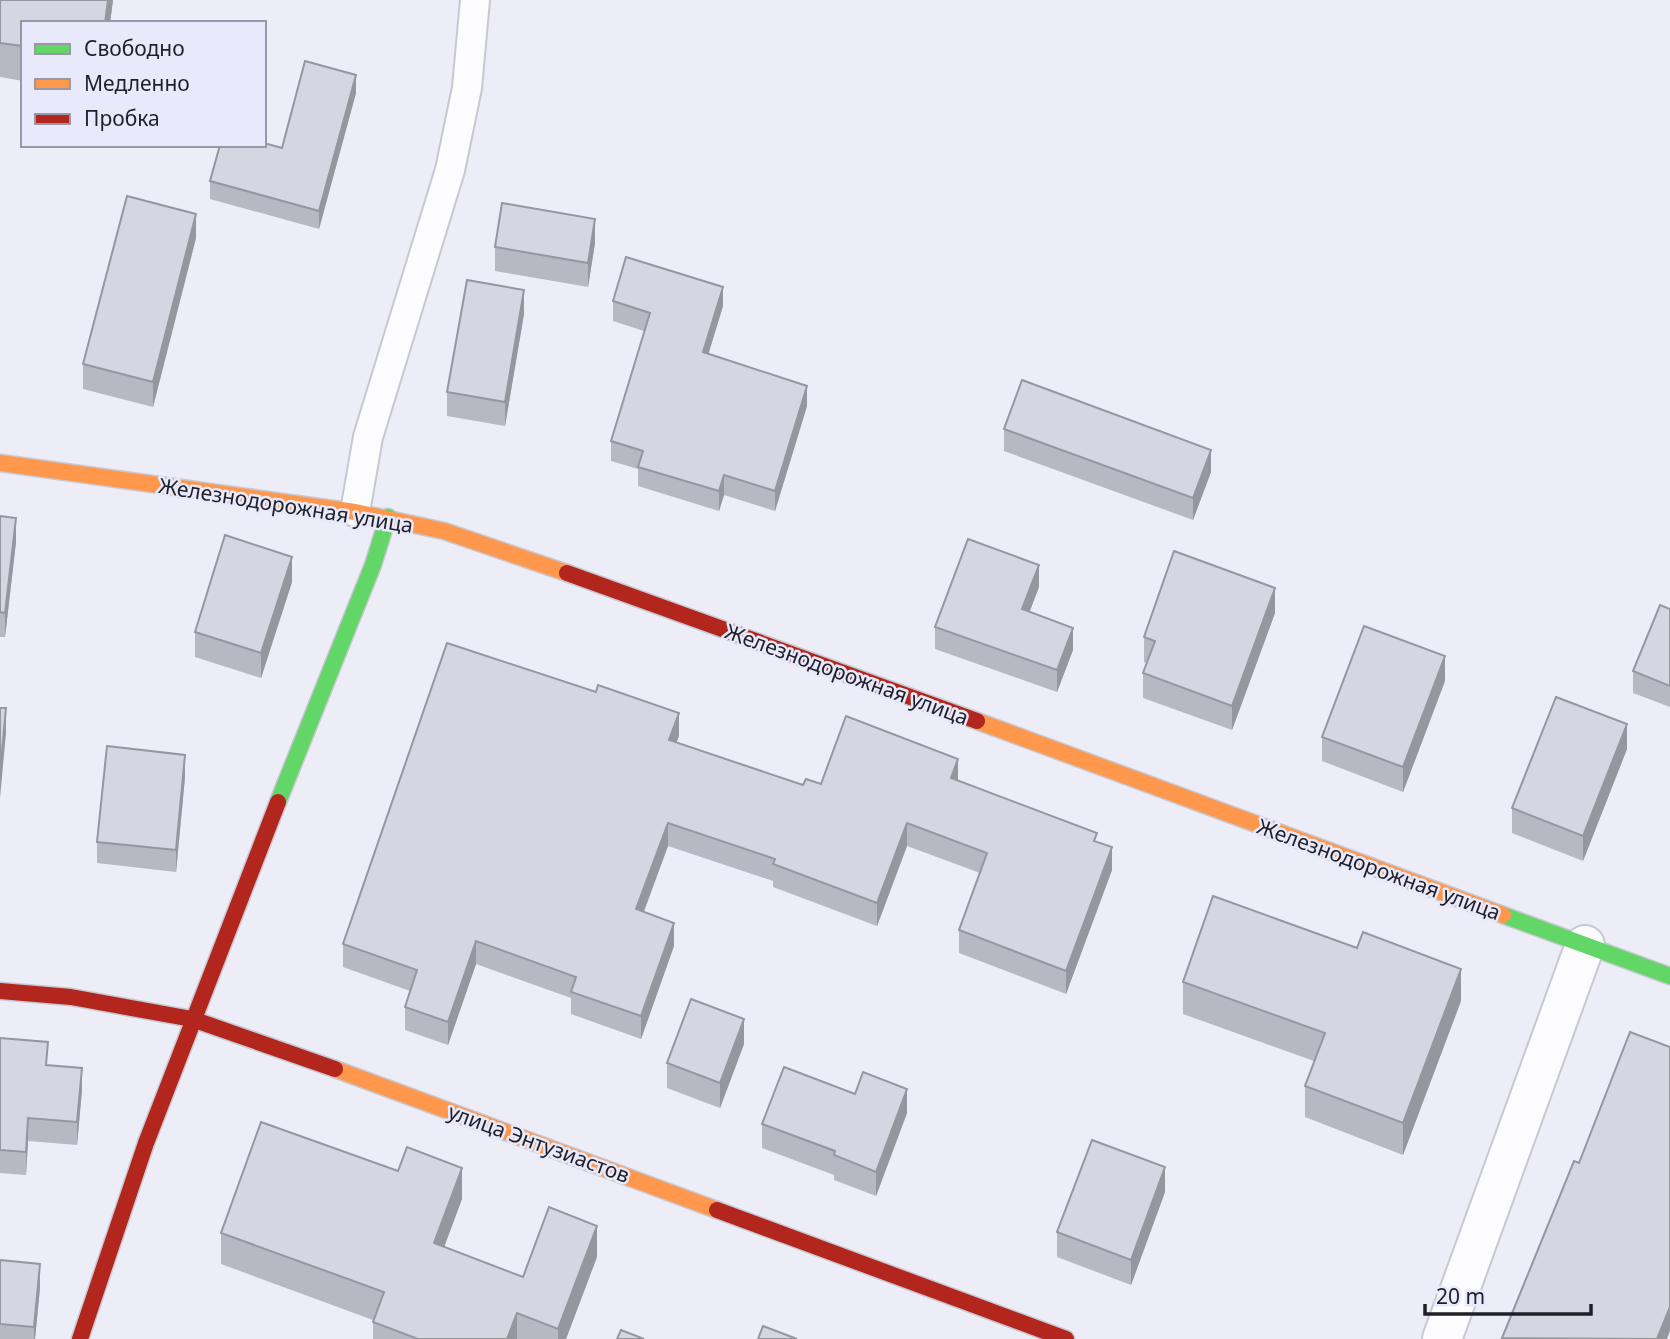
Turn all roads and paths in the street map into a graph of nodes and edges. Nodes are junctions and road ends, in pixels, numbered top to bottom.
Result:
1 (475, 0) edge
2 (0, 463) edge
3 (355, 512) junction
4 (388, 517) junction
5 (1585, 945) junction
6 (1670, 976) edge
7 (0, 991) edge
8 (192, 1019) junction
9 (80, 1339) edge
10 (1066, 1339) edge
11 (1442, 1339) edge

1 - 3 lane
2 - 3 street, Железнодорожная улица
3 - 4 street, Железнодорожная улица
4 - 5 street, Железнодорожная улица
4 - 8 street
5 - 6 street, Железнодорожная улица
5 - 11 street
7 - 8 street, улица Энтузиастов
8 - 9 street
8 - 10 street, улица Энтузиастов

